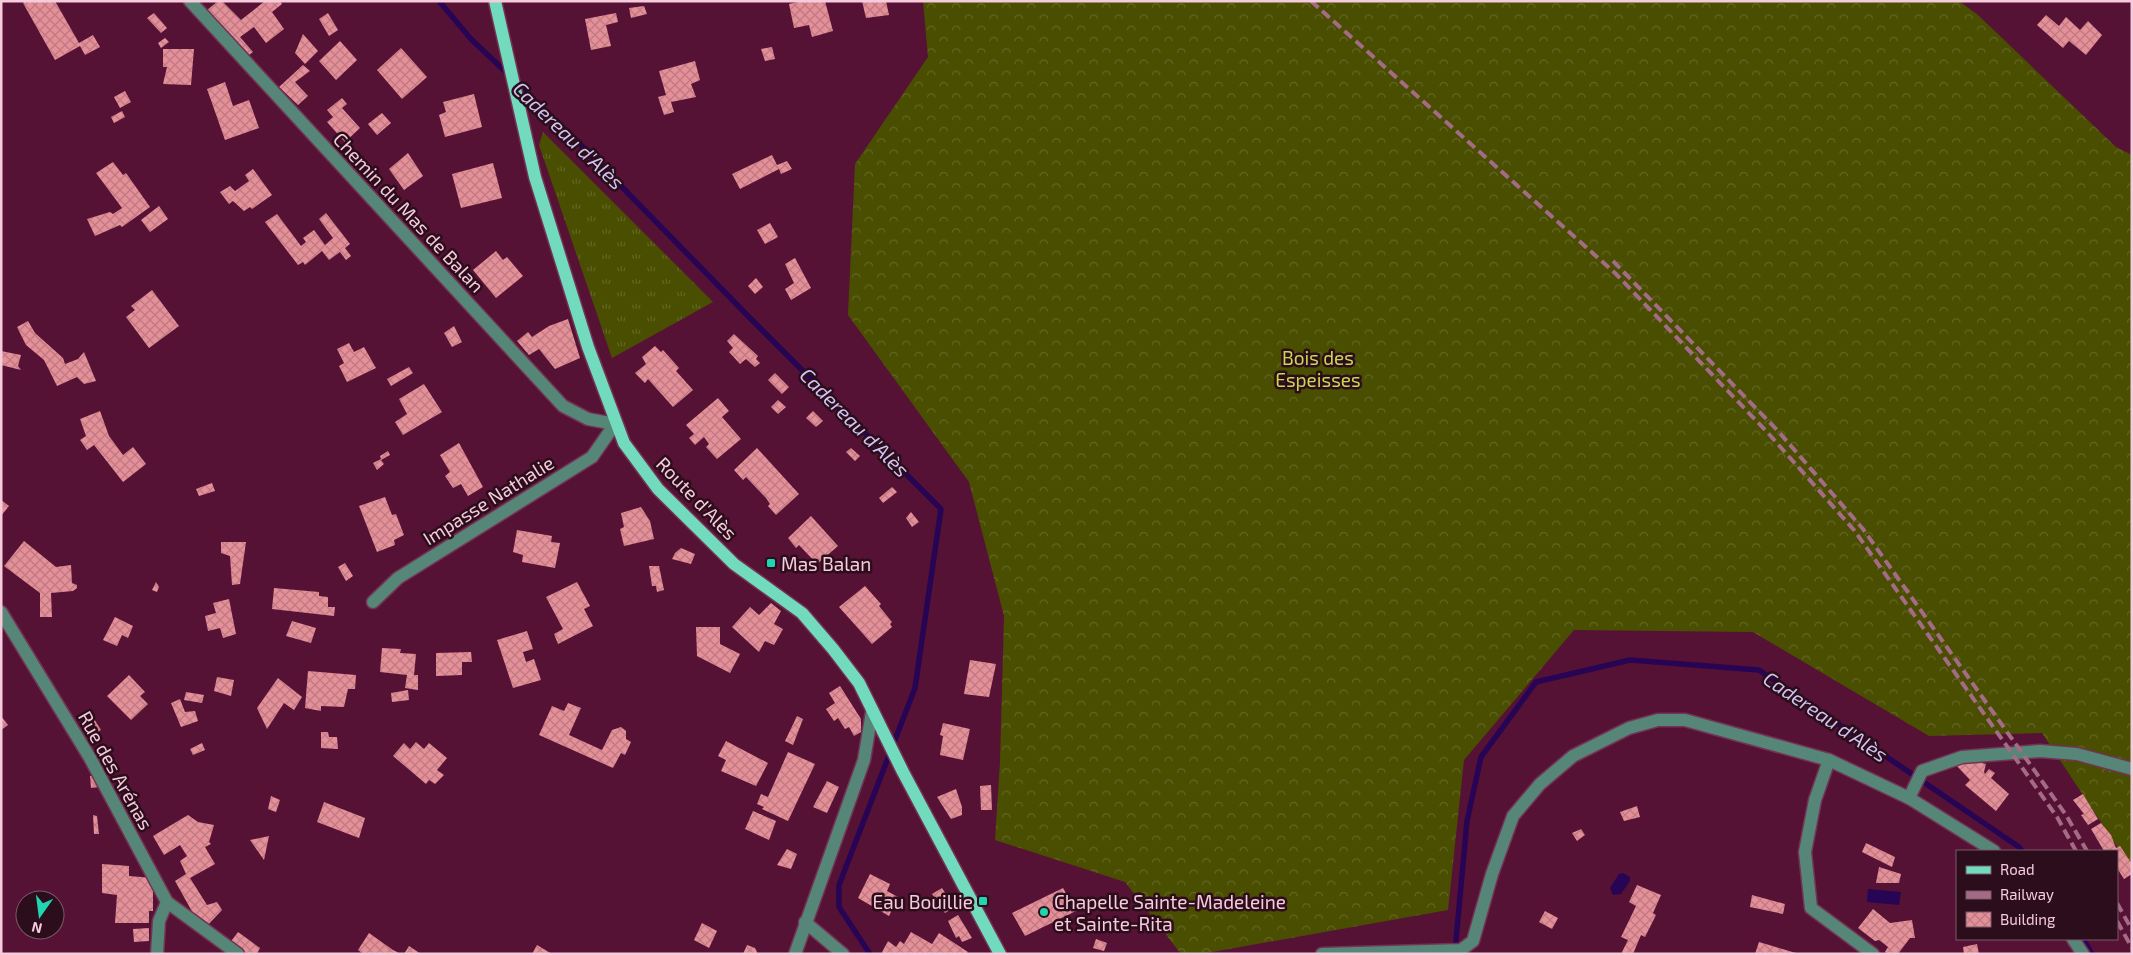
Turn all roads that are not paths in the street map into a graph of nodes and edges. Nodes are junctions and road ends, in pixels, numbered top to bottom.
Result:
1 (190, 1) edge
2 (495, 1) edge
3 (616, 424) junction
4 (373, 602) dead end
5 (1, 612) edge
6 (872, 712) junction
7 (1829, 760) junction
8 (2132, 769) edge
9 (1909, 798) junction
10 (1992, 850) edge
11 (167, 902) junction
12 (805, 922) junction
13 (2074, 940) edge
14 (157, 954) edge
15 (238, 954) edge
16 (795, 954) edge
17 (843, 954) edge
18 (1000, 954) edge
19 (1322, 954) edge
20 (1873, 954) edge
21 (2084, 954) edge

1 - 3 street, Chemin du Mas de Balan
2 - 3 main road, Route d'Alès
3 - 4 street, Impasse Nathalie
3 - 6 main road, Route d'Alès
5 - 11 street, Rue des Arénas
6 - 12 street
6 - 18 main road, Route d'Alès
7 - 9 street
7 - 19 street
7 - 20 street
8 - 9 street
9 - 10 street
11 - 14 street
11 - 15 street
12 - 16 street
12 - 17 street
13 - 21 street

